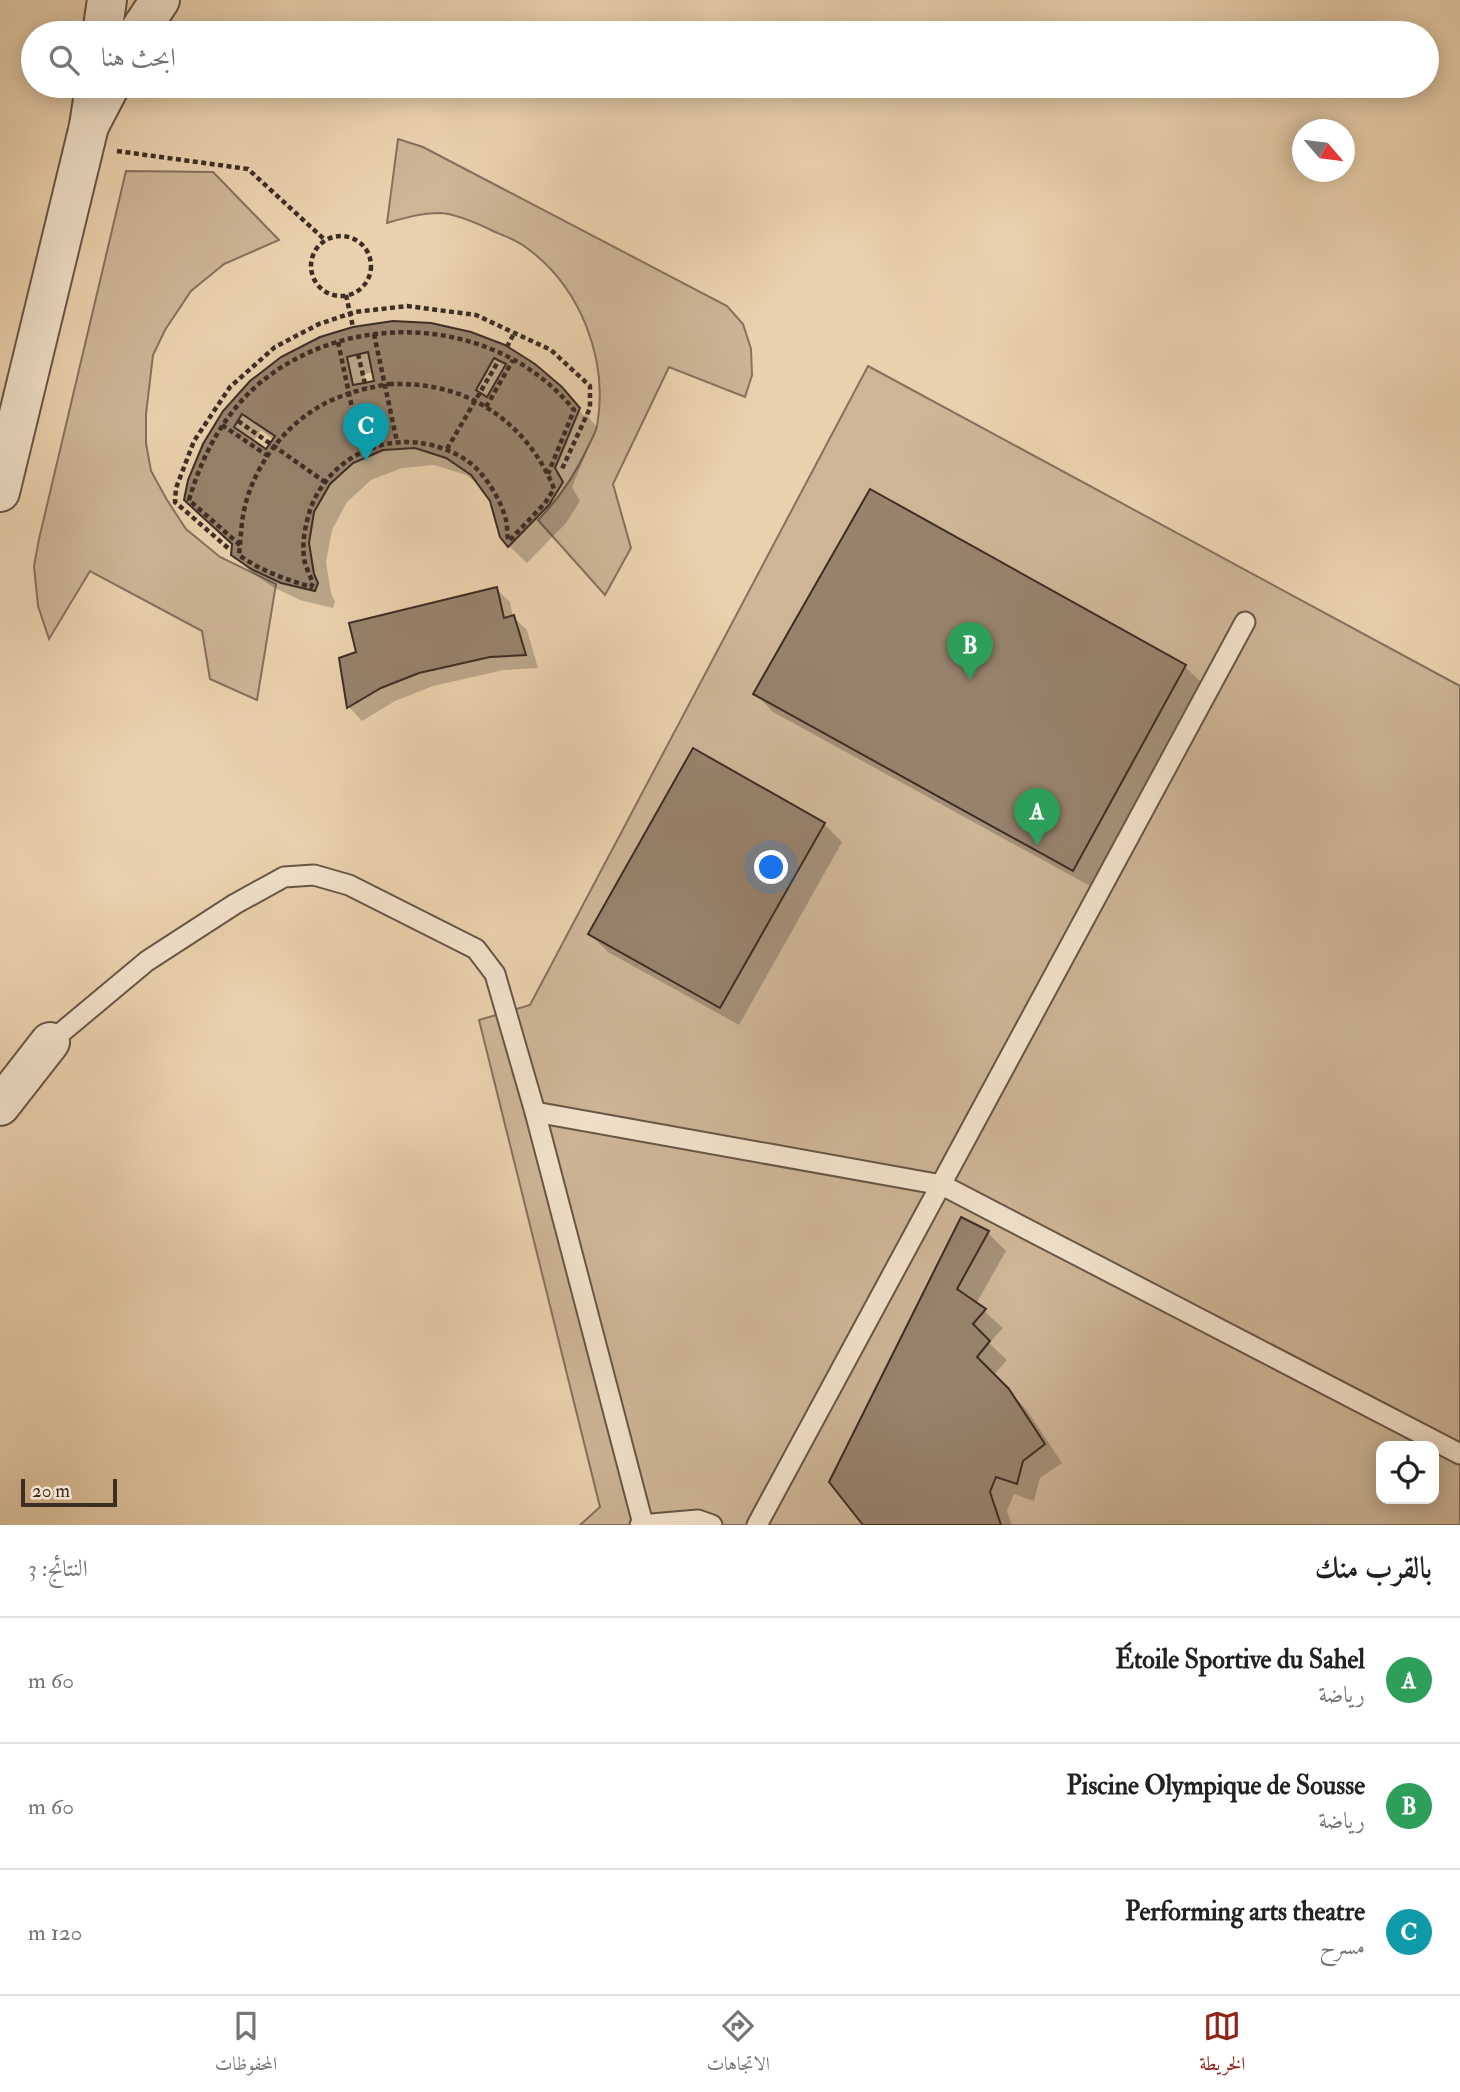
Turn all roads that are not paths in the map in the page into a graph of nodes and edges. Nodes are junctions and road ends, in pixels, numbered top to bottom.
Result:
1 (107, 0) edge
2 (160, 0) edge
3 (104, 21) edge
4 (146, 21) edge
5 (93, 98) edge
6 (104, 98) edge
7 (87, 136) junction
8 (0, 492) edge
9 (1245, 622) dead end
10 (50, 1042) joint
11 (0, 1106) edge
12 (535, 1112) junction
13 (942, 1185) junction
14 (1460, 1454) edge
15 (642, 1524) edge
16 (712, 1525) edge
17 (757, 1525) edge

1 - 3 street
2 - 4 street
5 - 7 street
6 - 7 street
7 - 8 street
9 - 13 lane
10 - 11 street
10 - 12 lane
12 - 13 lane
12 - 15 lane
13 - 14 lane
13 - 17 lane
15 - 16 lane

